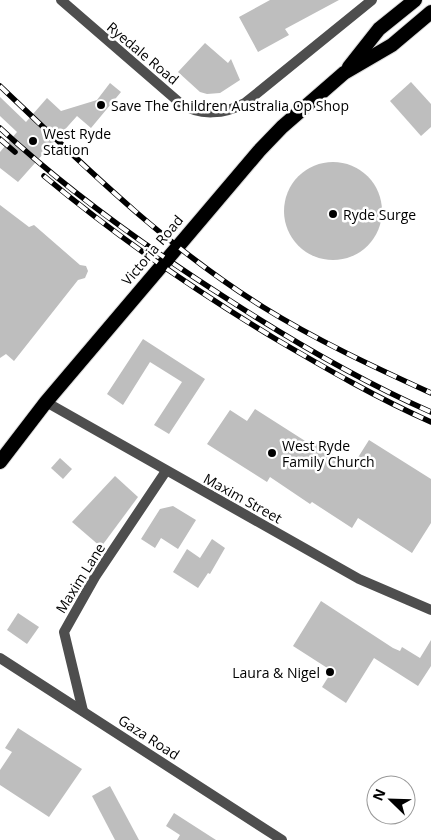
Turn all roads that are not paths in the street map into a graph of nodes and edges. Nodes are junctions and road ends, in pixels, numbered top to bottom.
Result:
1 (60, 0) edge
2 (372, 0) edge
3 (415, 0) edge
4 (431, 12) edge
5 (344, 73) junction
6 (46, 402) junction
7 (0, 462) edge
8 (166, 471) junction
9 (431, 610) edge
10 (0, 658) edge
11 (83, 712) junction
12 (282, 840) edge

1 - 2 street, Ryedale Road
3 - 5 highway, Victoria Road
4 - 5 highway, Victoria Road
5 - 6 highway, Victoria Road
6 - 7 highway, Victoria Road
6 - 8 street, Maxim Street
8 - 9 street, Maxim Street
8 - 11 street, Maxim Lane
10 - 11 street, Gaza Road
11 - 12 street, Gaza Road

